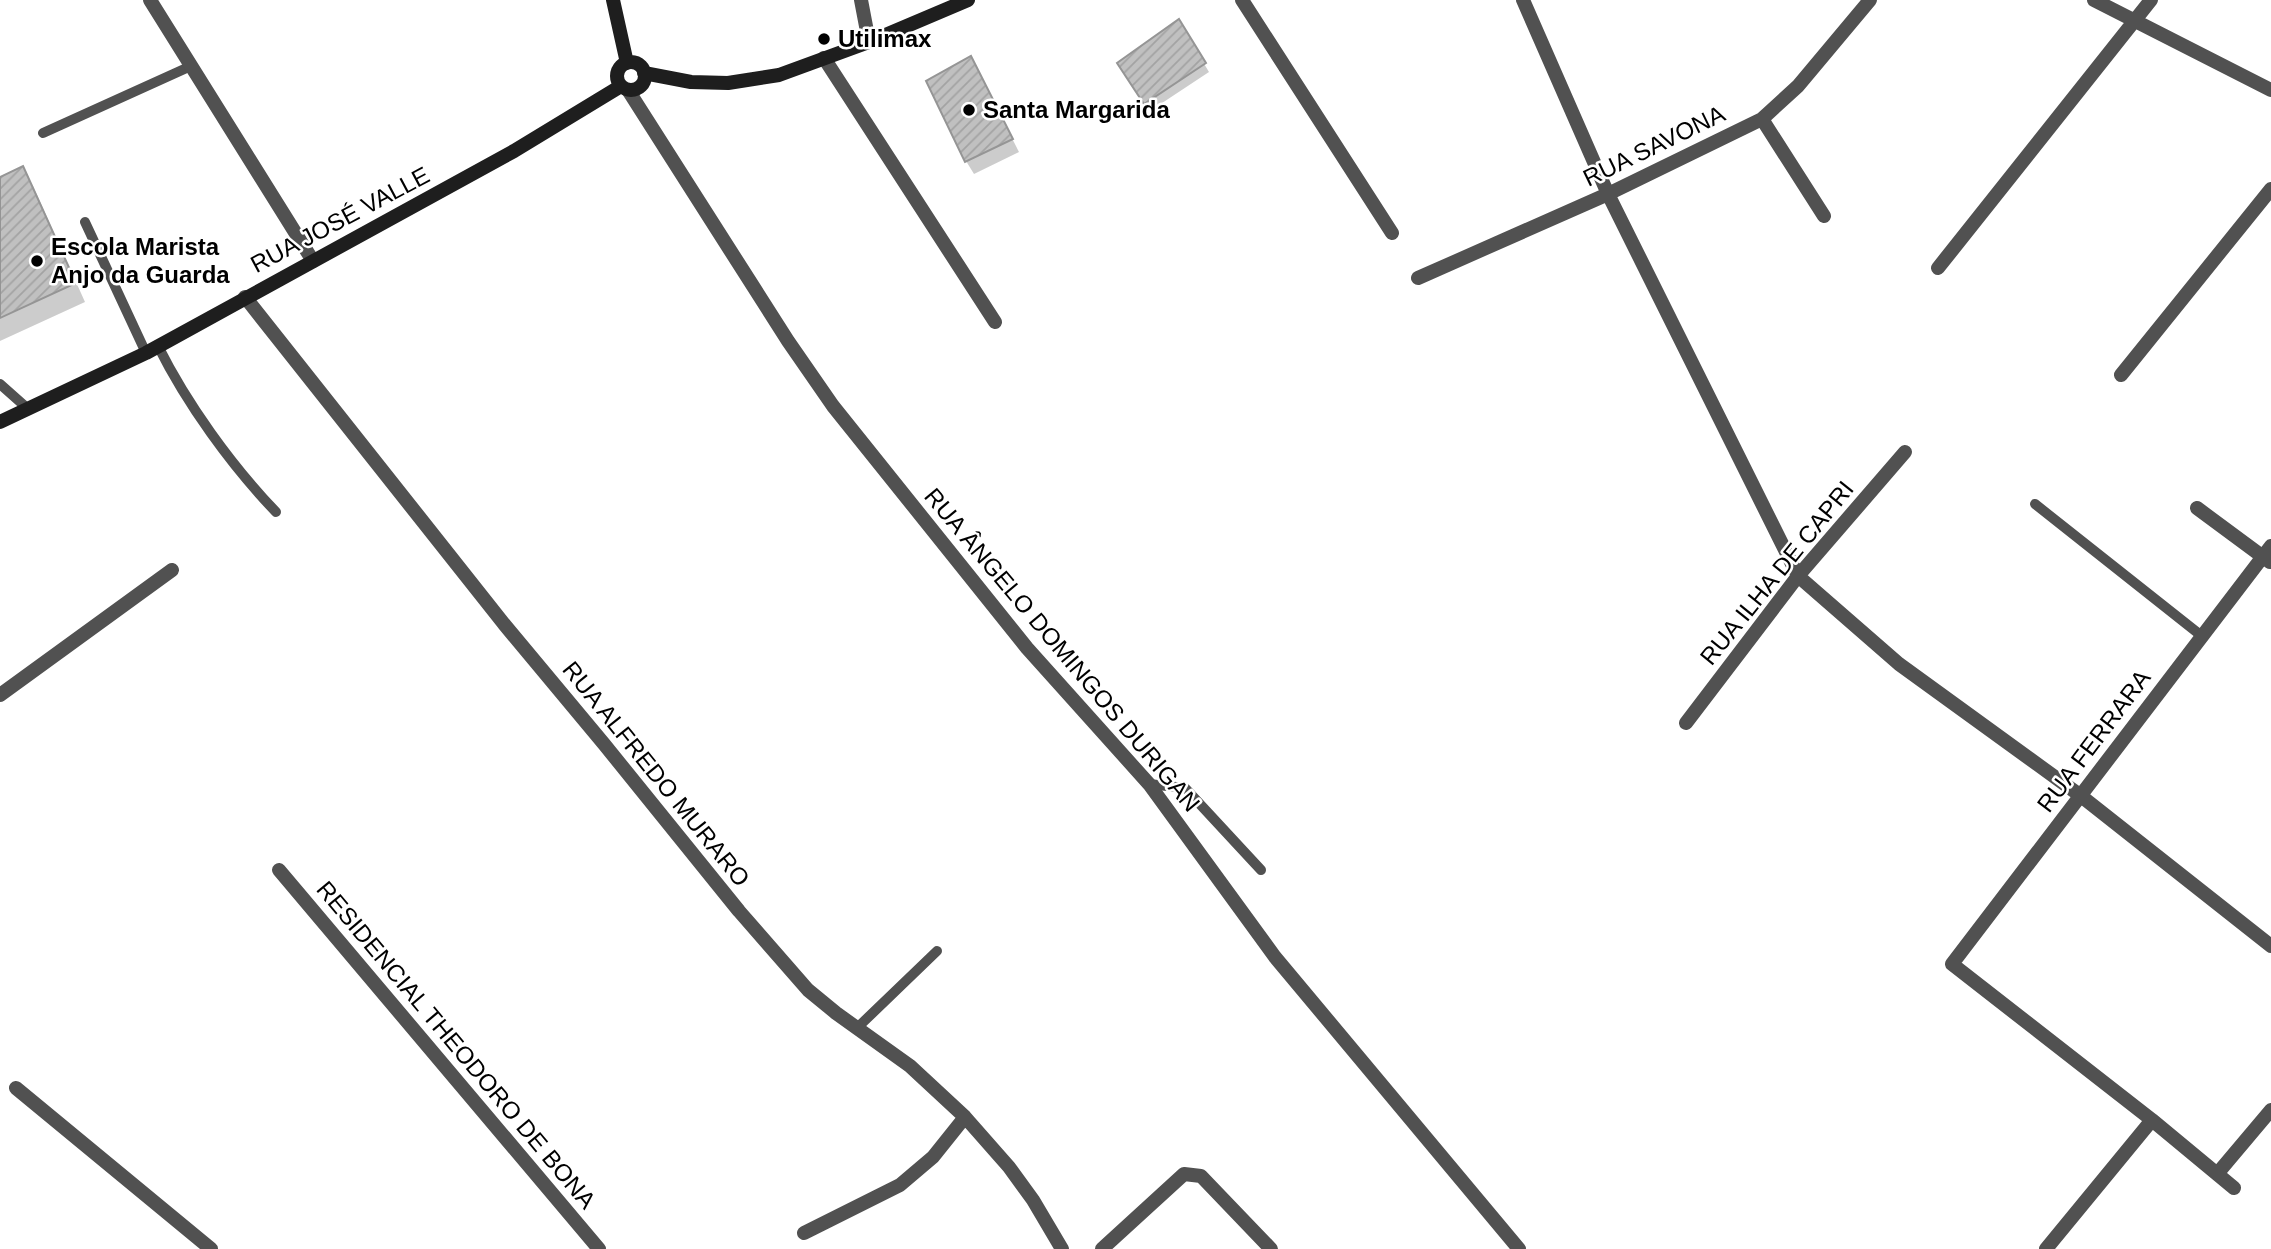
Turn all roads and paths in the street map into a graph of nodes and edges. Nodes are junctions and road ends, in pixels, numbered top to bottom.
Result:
1 (150, 0) edge
2 (613, 0) edge
3 (861, 0) edge
4 (968, 0) edge
5 (1242, 0) edge
6 (1523, 0) edge
7 (1870, 0) edge
8 (2094, 0) edge
9 (2151, 0) edge
10 (2134, 21) junction
11 (869, 42) junction
12 (824, 58) junction
13 (627, 63) junction
14 (191, 66) junction
15 (644, 73) junction
16 (625, 88) junction
17 (2271, 90) edge
18 (1762, 119) junction
19 (43, 133) dead end
20 (2271, 190) edge
21 (1608, 194) junction
22 (1824, 216) dead end
23 (85, 222) dead end
24 (1392, 233) dead end
25 (313, 261) junction
26 (1938, 268) dead end
27 (1418, 278) dead end
28 (245, 297) junction
29 (995, 322) dead end
30 (152, 349) junction
31 (2120, 375) dead end
32 (0, 384) edge
33 (27, 408) junction
34 (0, 422) edge
35 (1905, 453) dead end
36 (2035, 504) dead end
37 (2197, 508) dead end
38 (276, 512) dead end
39 (2268, 555) edge
40 (172, 570) dead end
41 (1798, 576) junction
42 (2203, 637) junction
43 (0, 695) edge
44 (1686, 723) dead end
45 (1149, 784) junction
46 (2081, 796) junction
47 (279, 870) dead end
48 (1261, 870) dead end
49 (2271, 946) edge
50 (937, 951) dead end
51 (857, 1028) junction
52 (16, 1088) dead end
53 (2271, 1110) edge
54 (965, 1117) junction
55 (2152, 1120) junction
56 (2217, 1174) junction
57 (2234, 1188) dead end
58 (804, 1233) dead end
59 (211, 1249) edge
60 (599, 1249) edge
61 (1062, 1249) edge
62 (1102, 1249) edge
63 (1271, 1249) edge
64 (1518, 1249) edge
65 (2046, 1249) edge

1 - 14 street
2 - 13 street
3 - 11 street
4 - 11 street
5 - 24 street
6 - 21 street
7 - 18 street, RUA SAVONA
8 - 10 street
9 - 10 street
10 - 17 street
10 - 26 street
11 - 12 street
12 - 15 street
12 - 29 street
13 - 15 street
13 - 16 street
14 - 19 lane
14 - 25 street
15 - 16 street
16 - 25 street, RUA JOSÉ VALLE
16 - 45 street, RUA ÂNGELO DOMINGOS DURIGAN
18 - 21 street, RUA SAVONA
18 - 22 street
20 - 31 street
21 - 27 street, RUA SAVONA
21 - 41 street
23 - 30 lane
25 - 28 street, RUA JOSÉ VALLE
28 - 30 street, RUA JOSÉ VALLE
28 - 51 street, RUA ALFREDO MURARO
30 - 33 street, RUA JOSÉ VALLE
30 - 38 lane
32 - 33 lane
33 - 34 street, RUA JOSÉ VALLE
35 - 41 street, RUA ILHA DE CAPRI
36 - 42 lane
37 - 39 street
39 - 42 street, RUA FERRARA
40 - 43 street
41 - 44 street, RUA ILHA DE CAPRI
41 - 46 street
42 - 46 street, RUA FERRARA
45 - 48 lane
45 - 64 street, RUA ÂNGELO DOMINGOS DURIGAN
46 - 49 street
46 - 55 street, RUA FERRARA
47 - 60 street, RESIDENCIAL THEODORO DE BONA
50 - 51 lane
51 - 54 street, RUA ALFREDO MURARO
52 - 59 street
53 - 56 street
54 - 58 street
54 - 61 street, RUA ALFREDO MURARO
55 - 56 street
55 - 65 street
56 - 57 street
62 - 63 street

